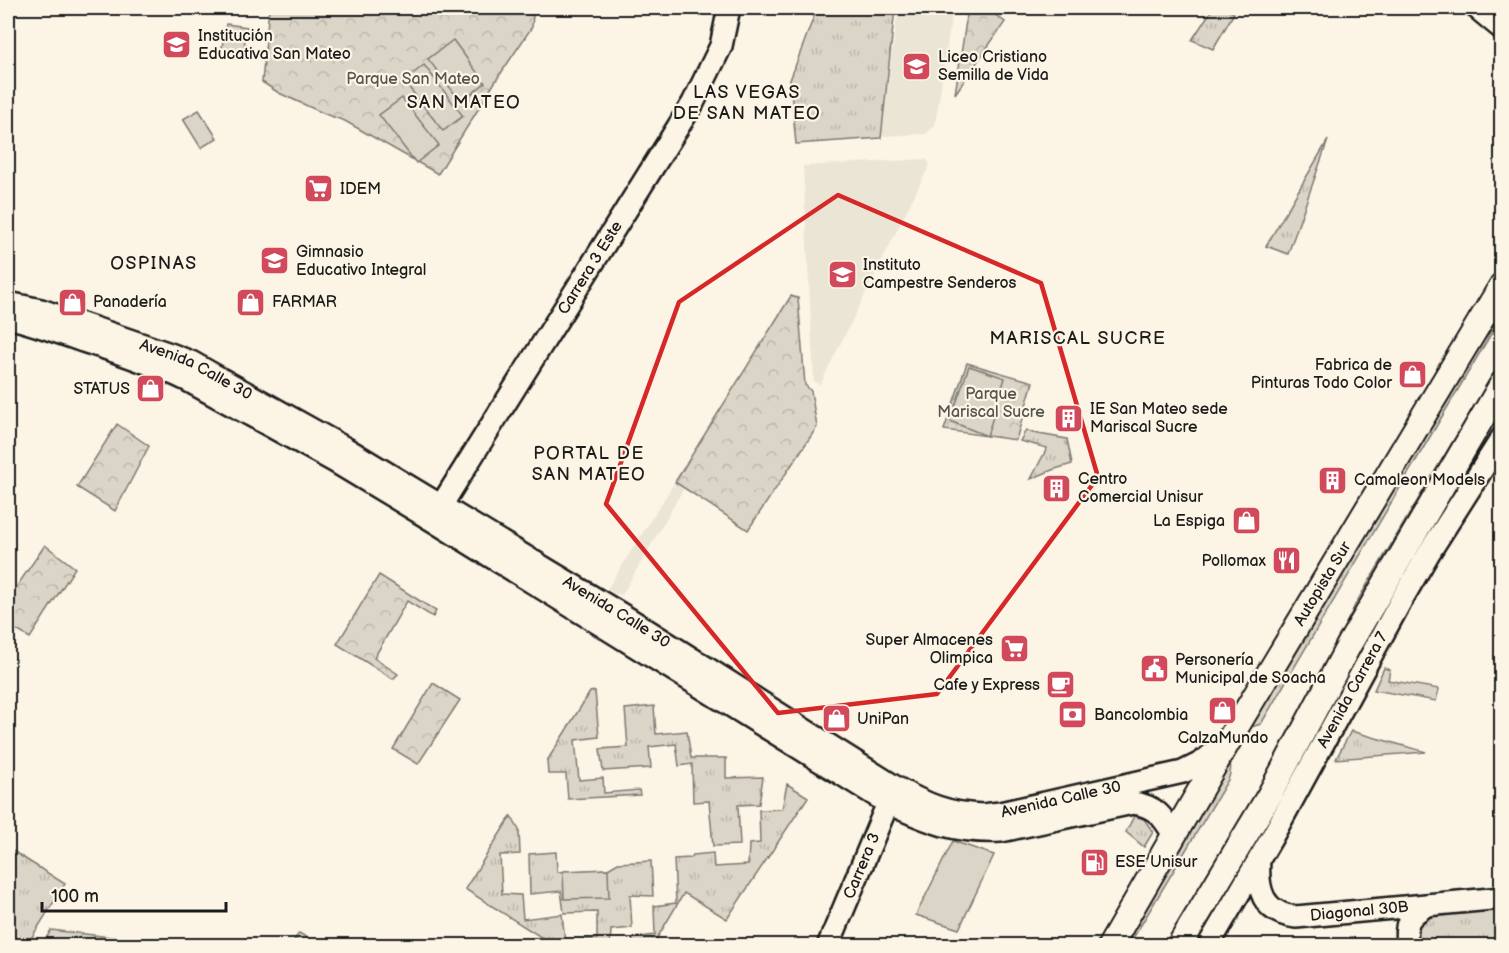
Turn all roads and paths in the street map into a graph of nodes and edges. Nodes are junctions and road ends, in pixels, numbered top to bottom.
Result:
1 (729, 8) edge
2 (1473, 8) edge
3 (1502, 32) edge
4 (1502, 285) edge
5 (8, 303) edge
6 (8, 317) edge
7 (1502, 384) edge
8 (1502, 438) edge
9 (436, 513) junction
10 (1229, 740) junction
11 (892, 795) junction
12 (1112, 797) junction
13 (1174, 835) junction
14 (1259, 860) junction
15 (1502, 898) edge
16 (1480, 900) junction
17 (1428, 905) junction
18 (1502, 905) edge
19 (828, 945) edge
20 (1110, 945) edge
21 (1179, 945) edge
22 (1208, 945) edge
23 (1407, 945) edge

1 - 9 main road, Carrera 3 Este
2 - 3 street
4 - 10 highway, Autopista Sur
5 - 9 main road, Avenida Calle 30
6 - 9 main road, Avenida Calle 30
7 - 21 highway
8 - 14 main road, Avenida Carrera 7
9 - 11 main road, Avenida Calle 30
10 - 12 main road, Avenida Calle 30
10 - 13 highway, Autopista Sur
11 - 12 main road, Avenida Calle 30
11 - 19 main road, Carrera 3
12 - 13 main road, Avenida Calle 30
13 - 20 highway, Autopista Sur
14 - 17 main road, Diagonal 30B
14 - 22 main road, Avenida Carrera 7
15 - 16 main road, Diagonal 30B
16 - 17 main road, Diagonal 30B
16 - 18 main road
17 - 23 main road

